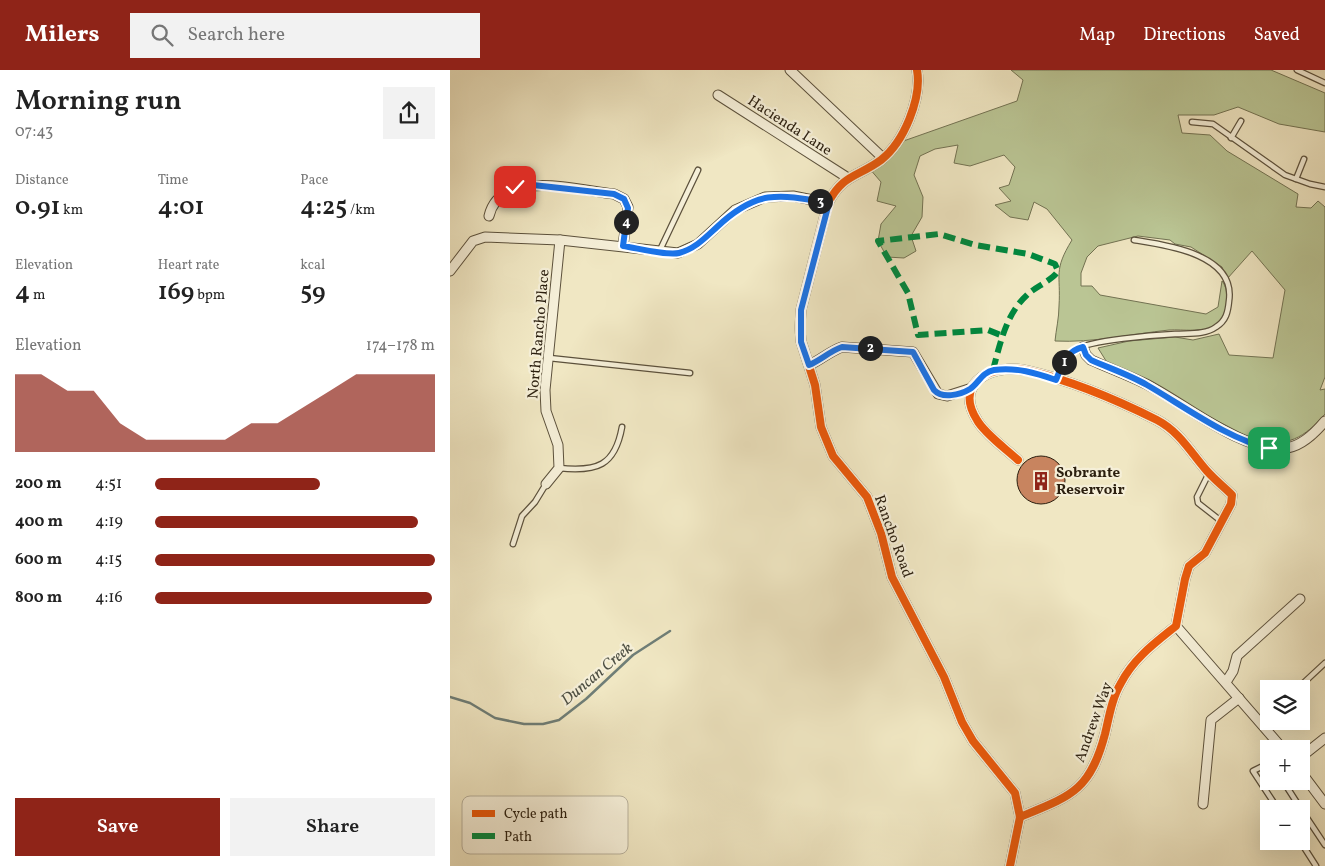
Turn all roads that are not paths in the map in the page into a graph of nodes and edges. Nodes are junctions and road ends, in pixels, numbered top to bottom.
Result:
1 (790, 70) edge
2 (917, 70) edge
3 (1298, 70) edge
4 (1325, 83) edge
5 (718, 95) dead end
6 (1241, 121) dead end
7 (1192, 122) dead end
8 (1230, 138) junction
9 (883, 158) junction
10 (1304, 159) dead end
11 (698, 170) dead end
12 (848, 178) junction
13 (1296, 179) junction
14 (1325, 187) edge
15 (828, 203) junction
16 (488, 216) dead end
17 (560, 240) junction
18 (1134, 240) dead end
19 (623, 246) junction
20 (660, 252) junction
21 (450, 271) edge
22 (1083, 347) junction
23 (547, 358) junction
24 (809, 365) junction
25 (690, 373) dead end
26 (1056, 380) junction
27 (972, 388) junction
28 (1325, 421) edge
29 (622, 427) dead end
30 (1018, 460) dead end
31 (559, 468) junction
32 (1209, 473) junction
33 (546, 484) joint
34 (1223, 521) junction
35 (514, 544) dead end
36 (1300, 599) dead end
37 (1176, 626) junction
38 (1325, 663) edge
39 (1307, 680) edge
40 (1226, 682) junction
41 (1239, 698) junction
42 (1260, 723) edge
43 (1266, 730) edge
44 (1325, 738) edge
45 (1275, 740) edge
46 (1310, 750) edge
47 (1260, 768) edge
48 (1260, 782) edge
49 (1310, 784) edge
50 (1203, 804) dead end
51 (1325, 804) edge
52 (1020, 817) junction
53 (1310, 822) edge
54 (1325, 845) edge
55 (1305, 850) edge
56 (1314, 864) edge
57 (1010, 866) edge
58 (1308, 866) edge

1 - 9 street
2 - 9 street
3 - 4 lane
5 - 12 street, Hacienda Lane
6 - 8 lane
7 - 8 lane
8 - 13 lane
9 - 12 street
10 - 13 lane
11 - 20 lane
12 - 15 street
13 - 14 lane
15 - 20 street
15 - 24 street, Rancho Road
16 - 19 street
17 - 19 street
17 - 21 street
17 - 23 street, North Rancho Place
18 - 22 lane
19 - 20 street
22 - 26 lane
22 - 28 street
23 - 25 lane
23 - 31 street, North Rancho Place
24 - 27 street
24 - 52 street, Rancho Road
26 - 27 street
26 - 32 street
27 - 30 street
29 - 31 lane
31 - 33 street
32 - 34 street
32 - 34 lane
33 - 35 lane
34 - 37 street
36 - 40 street
37 - 40 street
37 - 52 street, Andrew Way
38 - 39 lane
40 - 41 street
41 - 42 street
41 - 50 street
43 - 45 street
44 - 46 street
47 - 48 lane
49 - 51 street
52 - 57 street, Rancho Road
53 - 54 lane
55 - 56 lane
56 - 58 lane

